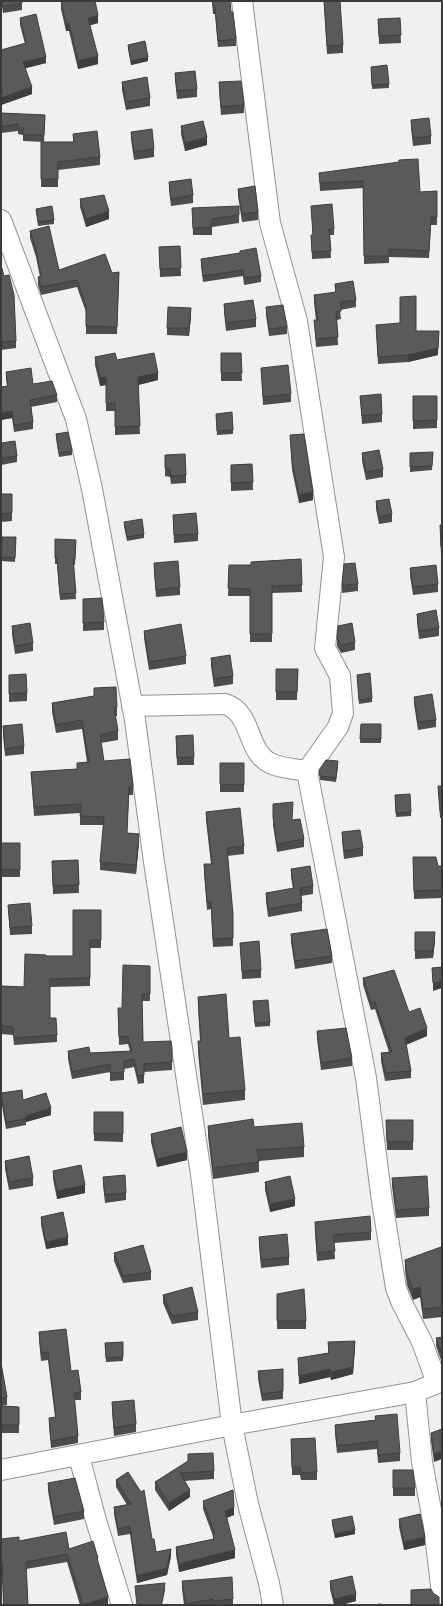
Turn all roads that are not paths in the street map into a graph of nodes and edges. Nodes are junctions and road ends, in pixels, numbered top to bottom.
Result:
1 (242, 1) edge
2 (1, 220) edge
3 (132, 706) junction
4 (307, 771) junction
5 (439, 1382) edge
6 (415, 1392) junction
7 (232, 1425) junction
8 (79, 1456) junction
9 (1, 1470) edge
10 (442, 1594) edge
11 (122, 1605) edge
12 (273, 1605) edge

1 - 4 street
2 - 3 street
3 - 4 street
3 - 7 street
4 - 5 street
5 - 6 street
6 - 7 street
6 - 10 street
7 - 8 street
7 - 12 street
8 - 9 street
8 - 11 street

